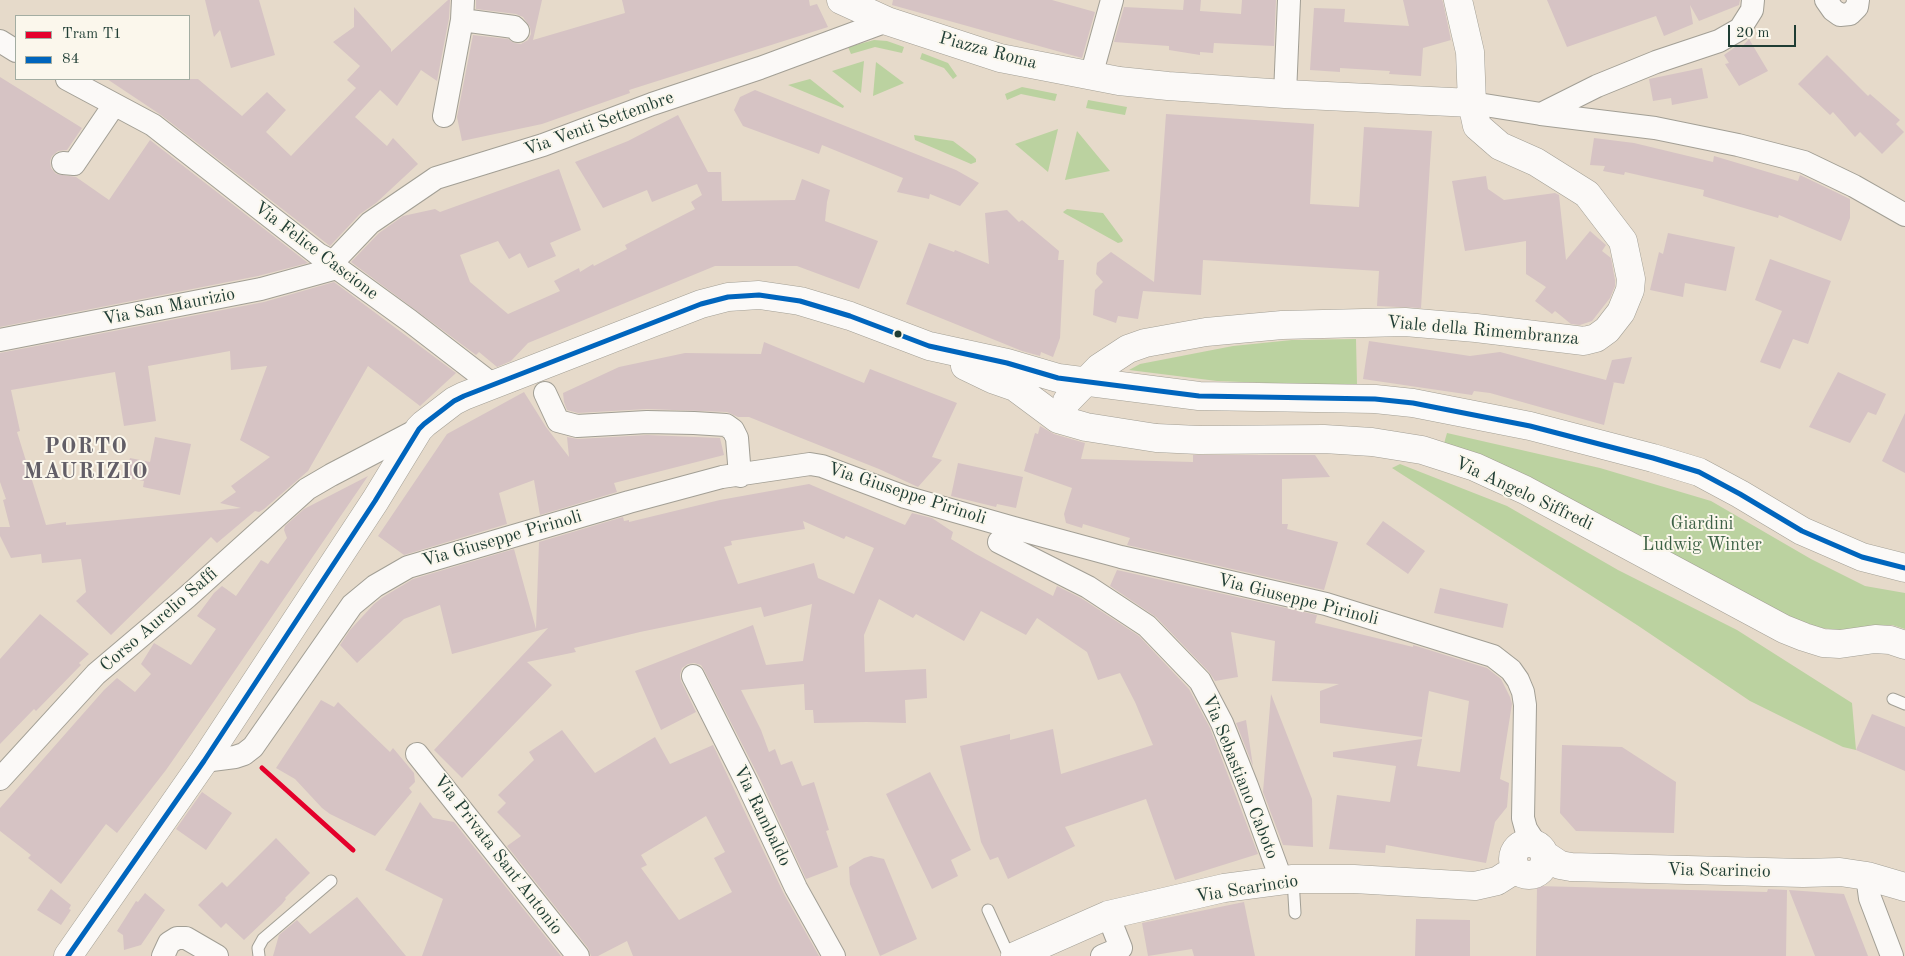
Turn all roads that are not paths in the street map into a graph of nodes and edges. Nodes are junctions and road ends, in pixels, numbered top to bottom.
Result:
1 (841, 0) edge
2 (1112, 0) edge
3 (1289, 0) edge
4 (1458, 0) edge
5 (1753, 0) edge
6 (1826, 0) edge
7 (1858, 0) edge
8 (462, 10) edge
9 (887, 21) junction
10 (518, 31) dead end
11 (1091, 76) junction
12 (69, 80) edge
13 (1285, 94) junction
14 (1472, 103) junction
15 (114, 105) junction
16 (1540, 114) junction
17 (444, 116) dead end
18 (63, 163) dead end
19 (1905, 215) edge
20 (335, 265) junction
21 (0, 340) edge
22 (929, 346) junction
23 (493, 385) junction
24 (1015, 387) junction
25 (545, 394) dead end
26 (1068, 400) junction
27 (419, 429) junction
28 (740, 476) junction
29 (999, 542) dead end
30 (1905, 568) edge
31 (1905, 645) edge
32 (692, 676) dead end
33 (1893, 699) dead end
34 (1905, 704) edge
35 (417, 754) dead end
36 (204, 761) junction
37 (0, 779) edge
38 (1534, 859) junction
39 (1866, 876) junction
40 (1287, 879) junction
41 (331, 881) dead end
42 (1905, 887) edge
43 (988, 910) dead end
44 (1295, 913) dead end
45 (1108, 915) junction
46 (68, 956) edge
47 (163, 956) edge
48 (217, 956) edge
49 (259, 956) edge
50 (578, 956) edge
51 (834, 956) edge
52 (1009, 956) edge
53 (1015, 956) edge
54 (1102, 956) edge
55 (1892, 956) edge

1 - 9 main road, Piazza Roma
2 - 11 street
3 - 13 street
4 - 14 main road, Viale della Rimembranza
5 - 16 street
6 - 7 street
8 - 10 street
8 - 17 street
9 - 11 main road, Piazza Roma
9 - 20 street, Via Venti Settembre
11 - 13 main road, Piazza Roma
12 - 15 street, Via Felice Cascione
13 - 14 main road
14 - 16 street
14 - 26 main road, Viale della Rimembranza
15 - 18 street
15 - 20 street, Via Felice Cascione
16 - 19 street
20 - 21 street, Via San Maurizio
20 - 23 street, Via Felice Cascione
22 - 23 main road
22 - 24 main road, Via Angelo Siffredi
22 - 26 main road
23 - 27 main road
24 - 26 main road, Via Angelo Siffredi
24 - 26 main road
25 - 28 street
26 - 30 main road
26 - 31 main road, Via Angelo Siffredi
27 - 36 main road
27 - 37 street, Corso Aurelio Saffi
28 - 36 street, Via Giuseppe Pirinoli
28 - 38 street, Via Giuseppe Pirinoli
29 - 40 street, Via Sebastiano Caboto
32 - 51 street, Via Rambaldo
33 - 34 lane
35 - 50 street, Via Privata Sant'Antonio
36 - 46 main road
38 - 39 main road, Via Scarincio
38 - 40 main road, Via Scarincio
39 - 42 main road, Via Scarincio
39 - 55 street
40 - 44 lane
40 - 45 main road, Via Scarincio
41 - 49 lane
43 - 52 lane
45 - 53 main road, Via Scarincio
45 - 54 street
47 - 48 street

